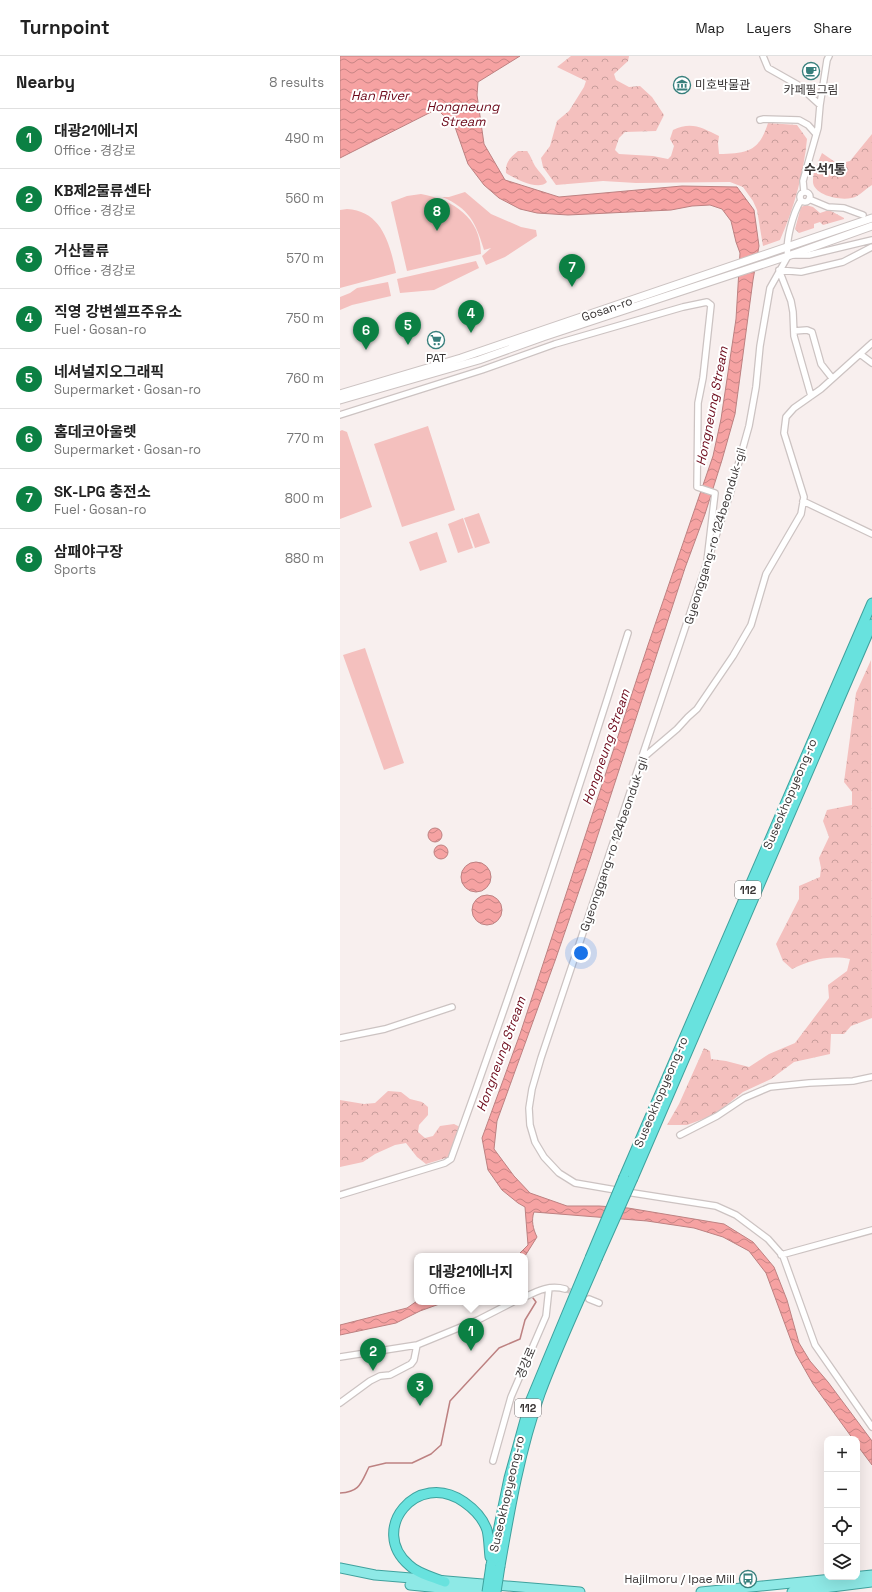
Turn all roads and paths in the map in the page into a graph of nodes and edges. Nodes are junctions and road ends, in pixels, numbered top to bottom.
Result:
1 (763, 56) edge
2 (829, 56) edge
3 (820, 105) junction
4 (760, 120) dead end
5 (816, 134) junction
6 (804, 192) junction
7 (810, 199) junction
8 (801, 200) junction
9 (863, 215) dead end
10 (872, 218) edge
11 (872, 226) edge
12 (872, 240) edge
13 (786, 247) junction
14 (872, 247) edge
15 (788, 256) junction
16 (779, 270) junction
17 (794, 331) junction
18 (872, 344) edge
19 (860, 354) junction
20 (872, 363) edge
21 (832, 378) junction
22 (340, 394) edge
23 (811, 396) junction
24 (340, 400) edge
25 (340, 415) edge
26 (803, 501) junction
27 (872, 534) edge
28 (708, 566) junction
29 (872, 603) edge
30 (872, 624) edge
31 (628, 633) dead end
32 (643, 758) junction
33 (452, 1007) dead end
34 (340, 1038) edge
35 (872, 1077) edge
36 (680, 1135) dead end
37 (629, 1178) junction
38 (340, 1195) edge
39 (872, 1230) edge
40 (781, 1254) junction
41 (549, 1288) junction
42 (565, 1289) tunnel mouth
43 (528, 1296) edge
44 (589, 1299) tunnel mouth
45 (599, 1303) dead end
46 (507, 1305) edge
47 (417, 1345) junction
48 (340, 1357) edge
49 (340, 1403) edge
50 (872, 1427) edge
51 (493, 1461) dead end
52 (495, 1565) junction
53 (340, 1568) edge
54 (340, 1574) edge
55 (872, 1576) edge
56 (445, 1582) junction
57 (872, 1582) edge
58 (733, 1591) edge
59 (480, 1592) edge
60 (487, 1592) edge
61 (496, 1592) edge
62 (580, 1592) edge
63 (701, 1592) edge
64 (792, 1592) edge

1 - 3 street
2 - 3 street
3 - 5 street
4 - 5 street
5 - 6 street
6 - 7 street
6 - 8 street
7 - 8 street
7 - 9 street
8 - 13 street
10 - 13 street, Gosan-ro
11 - 15 street, Gosan-ro
12 - 15 street
13 - 15 street
13 - 22 street, Gosan-ro
14 - 16 street
15 - 16 street, Gyeonggang-ro 124beonduk-gil
15 - 24 street, Gosan-ro
16 - 17 street
16 - 28 street, Gyeonggang-ro 124beonduk-gil
17 - 21 street
17 - 23 street
18 - 19 street
19 - 20 street
19 - 21 street
21 - 23 street
23 - 26 street
25 - 28 street
26 - 27 street
26 - 32 street
28 - 32 street, Gyeonggang-ro 124beonduk-gil
29 - 37 highway, Suseokhopyeong-ro / 112
30 - 37 highway, Suseokhopyeong-ro / 112
31 - 38 street
32 - 40 street, Gyeonggang-ro 124beonduk-gil
33 - 34 street
35 - 36 street
37 - 52 highway, Suseokhopyeong-ro / 112, bridge
39 - 40 street
40 - 50 street, Gyeonggang-ro 124beonduk-gil
41 - 42 street
41 - 43 street
41 - 51 street, 경강로
44 - 45 street
46 - 47 street
47 - 48 street
47 - 49 street
52 - 56 highway
52 - 60 highway, Suseokhopyeong-ro / 112, bridge
52 - 61 highway, Suseokhopyeong-ro / 112, bridge
53 - 56 main road
54 - 59 main road
55 - 58 main road
56 - 62 main road
57 - 64 main road
58 - 63 main road

